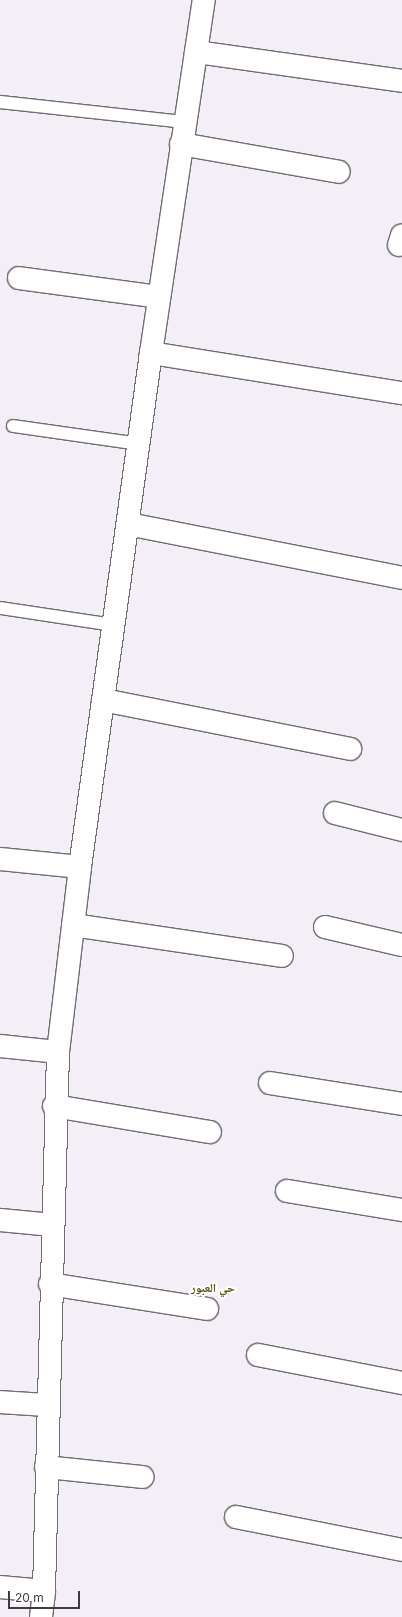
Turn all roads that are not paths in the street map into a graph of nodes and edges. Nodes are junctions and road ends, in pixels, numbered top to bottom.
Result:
1 (204, 0) edge
2 (196, 52) junction
3 (402, 81) edge
4 (0, 102) edge
5 (184, 122) junction
6 (181, 144) junction
7 (339, 172) dead end
8 (19, 278) dead end
9 (159, 297) junction
10 (151, 353) junction
11 (402, 393) edge
12 (13, 426) dead end
13 (139, 444) junction
14 (128, 524) junction
15 (402, 578) edge
16 (1, 608) edge
17 (114, 625) junction
18 (103, 700) junction
19 (350, 749) dead end
20 (336, 813) dead end
21 (402, 830) edge
22 (0, 859) edge
23 (80, 867) junction
24 (73, 925) junction
25 (325, 927) dead end
26 (402, 945) edge
27 (282, 956) dead end
28 (0, 1046) edge
29 (58, 1052) junction
30 (270, 1082) dead end
31 (402, 1104) edge
32 (54, 1106) junction
33 (210, 1132) dead end
34 (287, 1192) dead end
35 (402, 1210) edge
36 (0, 1220) edge
37 (52, 1225) junction
38 (50, 1284) junction
39 (207, 1309) dead end
40 (258, 1355) dead end
41 (402, 1383) edge
42 (0, 1402) edge
43 (47, 1405) junction
44 (46, 1467) junction
45 (142, 1477) dead end
46 (236, 1517) dead end
47 (402, 1550) edge
48 (0, 1587) edge
49 (44, 1590) junction
50 (41, 1617) edge

1 - 2 street
2 - 3 street
2 - 5 street
4 - 5 lane
5 - 6 street
6 - 7 street
6 - 9 street
8 - 9 street
9 - 10 street
10 - 11 street
10 - 13 street
12 - 13 lane
13 - 14 street
14 - 15 street
14 - 17 street
16 - 17 lane
17 - 18 street
18 - 19 street
18 - 23 street
20 - 21 street
22 - 23 street
23 - 24 street
24 - 27 street
24 - 29 street
25 - 26 street
28 - 29 street
29 - 32 street
30 - 31 street
32 - 33 street
32 - 37 street
34 - 35 street
36 - 37 street
37 - 38 street
38 - 39 street
38 - 43 street
40 - 41 street
42 - 43 street
43 - 44 street
44 - 45 street
44 - 49 street
46 - 47 street
48 - 49 street
49 - 50 street

